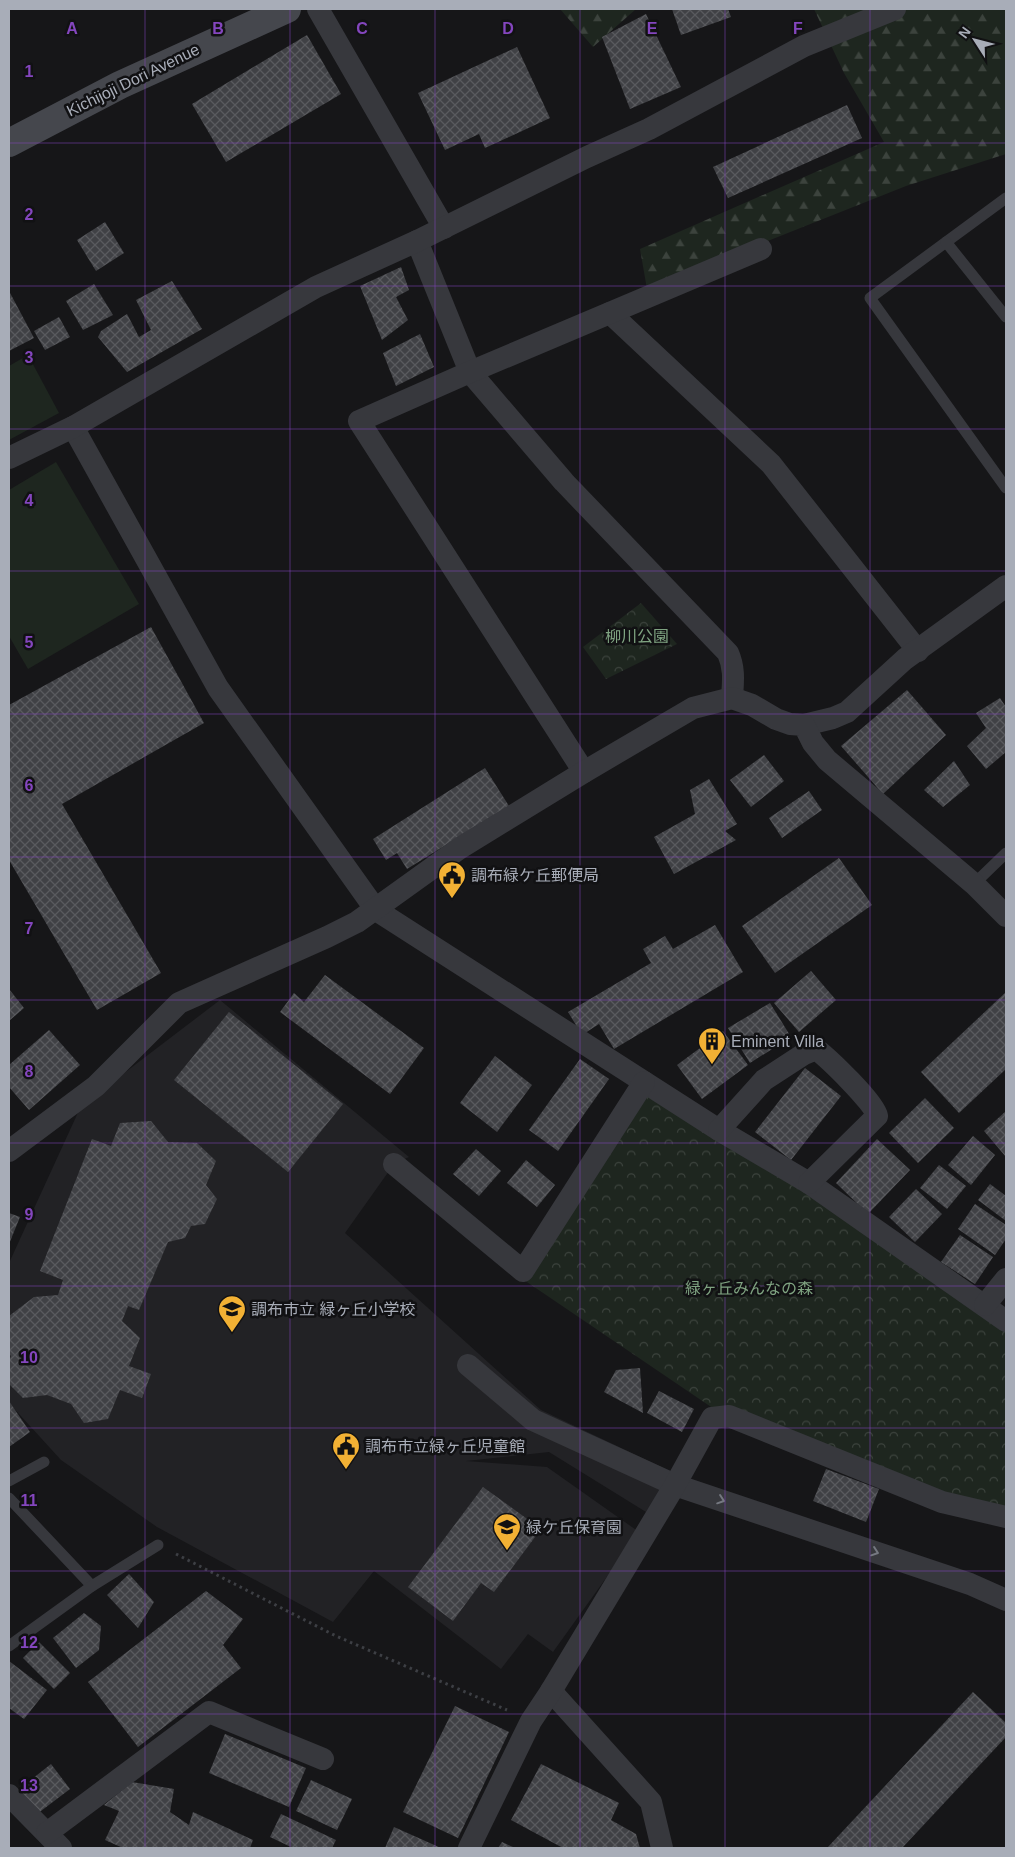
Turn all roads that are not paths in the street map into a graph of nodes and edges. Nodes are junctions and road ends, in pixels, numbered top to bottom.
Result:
1 (287, 9) edge
2 (318, 9) edge
3 (895, 9) edge
4 (9, 143) edge
5 (1006, 198) edge
6 (444, 228) junction
7 (416, 241) junction
8 (946, 242) junction
9 (761, 249) dead end
10 (610, 313) junction
11 (1006, 317) edge
12 (470, 372) junction
13 (73, 427) junction
14 (9, 458) edge
15 (1006, 488) edge
16 (1006, 586) edge
17 (918, 651) junction
18 (732, 698) junction
19 (804, 725) junction
20 (584, 772) junction
21 (1006, 853) edge
22 (974, 884) junction
23 (376, 910) junction
24 (1006, 916) edge
25 (644, 1082) junction
26 (719, 1130) junction
27 (9, 1151) edge
28 (394, 1164) dead end
29 (808, 1183) junction
30 (1006, 1279) edge
31 (985, 1305) junction
32 (1006, 1321) edge
33 (468, 1365) dead end
34 (44, 1462) dead end
35 (9, 1481) edge
36 (675, 1485) junction
37 (9, 1498) edge
38 (1006, 1517) edge
39 (158, 1545) road end
40 (92, 1586) junction
41 (1006, 1600) edge
42 (9, 1646) edge
43 (551, 1691) junction
44 (323, 1759) dead end
45 (9, 1795) edge
46 (54, 1841) edge
47 (469, 1848) edge
48 (662, 1848) edge

1 - 4 main road, Kichijoji Dori Avenue
2 - 6 street
3 - 6 street
5 - 8 lane
6 - 7 street
7 - 12 street
7 - 13 street
8 - 11 lane
8 - 15 lane
9 - 10 street
10 - 12 street
10 - 17 street
12 - 18 street
12 - 20 street
13 - 14 street
13 - 23 street
16 - 17 street
17 - 19 street
18 - 19 street
18 - 20 street
19 - 22 street
20 - 23 street
21 - 22 lane
22 - 24 street
23 - 25 street
23 - 27 street
25 - 26 street
25 - 28 street
26 - 29 street
26 - 29 street
29 - 31 street
30 - 31 street
31 - 32 street
33 - 36 street
34 - 35 lane
36 - 38 street
36 -> 41 street
36 - 43 street
37 - 40 lane
39 - 40 lane
40 - 42 lane
43 - 47 street
43 - 48 street
44 - 46 street
45 - 46 street

